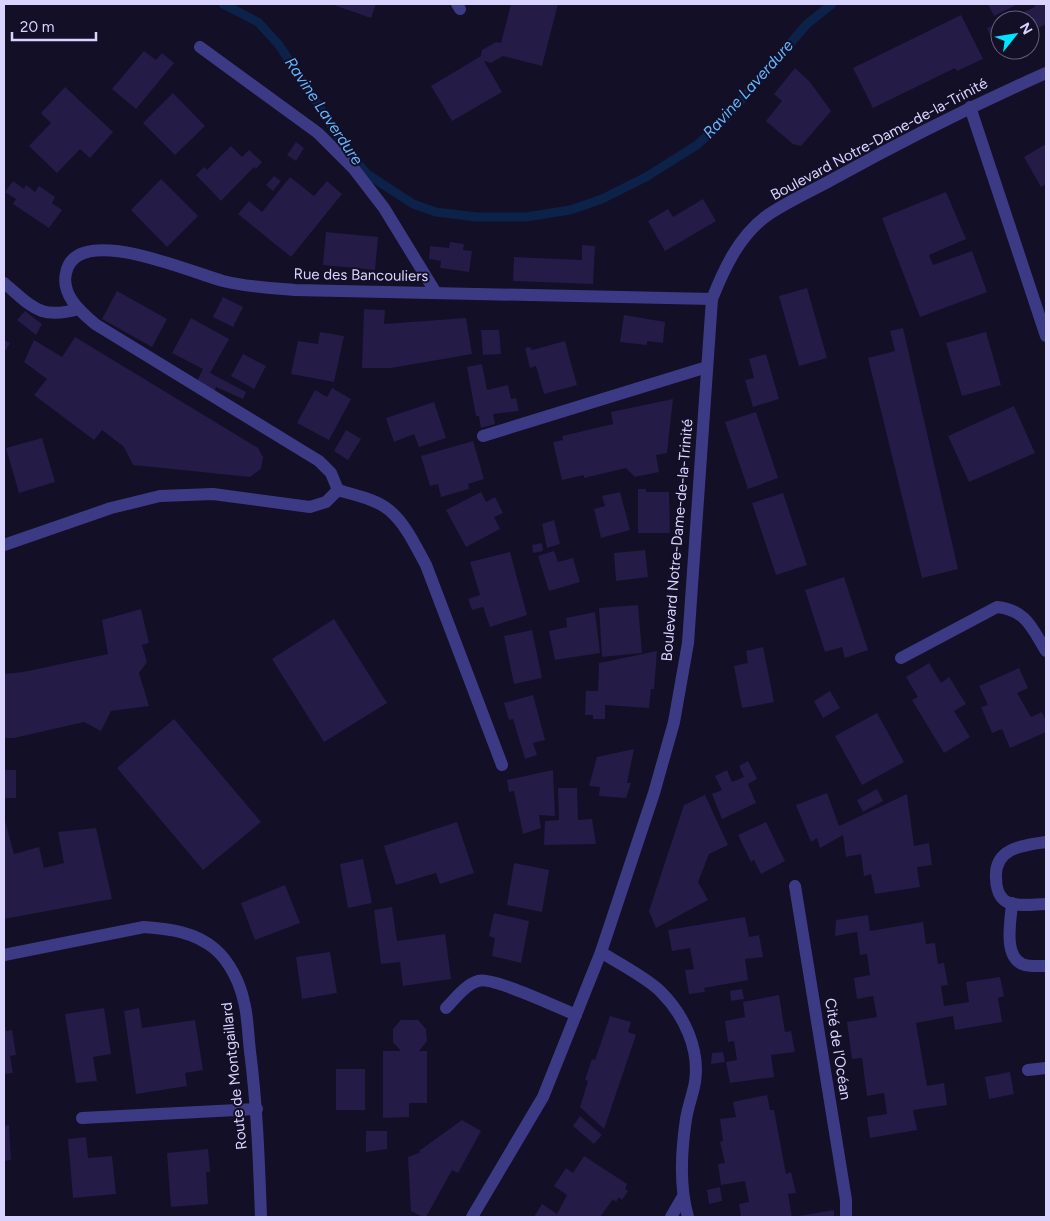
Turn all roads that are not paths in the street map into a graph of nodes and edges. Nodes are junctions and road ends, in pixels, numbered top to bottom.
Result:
1 (200, 47) dead end
2 (1046, 73) edge
3 (970, 107) junction
4 (4, 282) edge
5 (436, 293) junction
6 (712, 299) junction
7 (79, 309) junction
8 (1046, 336) edge
9 (707, 367) junction
10 (483, 436) dead end
11 (338, 490) junction
12 (4, 545) edge
13 (1046, 651) edge
14 (901, 658) dead end
15 (502, 766) dead end
16 (1046, 842) edge
17 (795, 886) dead end
18 (1012, 903) junction
19 (1046, 904) edge
20 (601, 952) junction
21 (4, 955) edge
22 (1046, 966) edge
23 (446, 1008) dead end
24 (576, 1015) junction
25 (1046, 1068) edge
26 (1028, 1070) dead end
27 (257, 1109) junction
28 (82, 1118) dead end
29 (682, 1198) junction
30 (261, 1217) edge
31 (472, 1217) edge
32 (671, 1217) edge
33 (688, 1217) edge
34 (846, 1217) edge

1 - 5 street
2 - 3 street, Boulevard Notre-Dame-de-la-Trinité
3 - 6 street, Boulevard Notre-Dame-de-la-Trinité
3 - 8 street
4 - 7 street
5 - 6 street, Rue des Bancouliers
5 - 7 street, Rue des Bancouliers
6 - 9 street, Boulevard Notre-Dame-de-la-Trinité
7 - 11 street, Rue des Bancouliers
9 - 10 street
9 - 20 street, Boulevard Notre-Dame-de-la-Trinité
11 - 12 street
11 - 15 street
13 - 14 street
16 - 18 street
17 - 34 street, Cité de l'Océan
18 - 19 street
18 - 22 street
20 - 24 street, Boulevard Notre-Dame-de-la-Trinité
20 - 29 street
21 - 27 street, Route de Montgaillard
23 - 24 street
24 - 31 street, Boulevard Notre-Dame-de-la-Trinité
25 - 26 street
27 - 28 street
27 - 30 street, Route de Montgaillard
29 - 32 street
29 - 33 street

